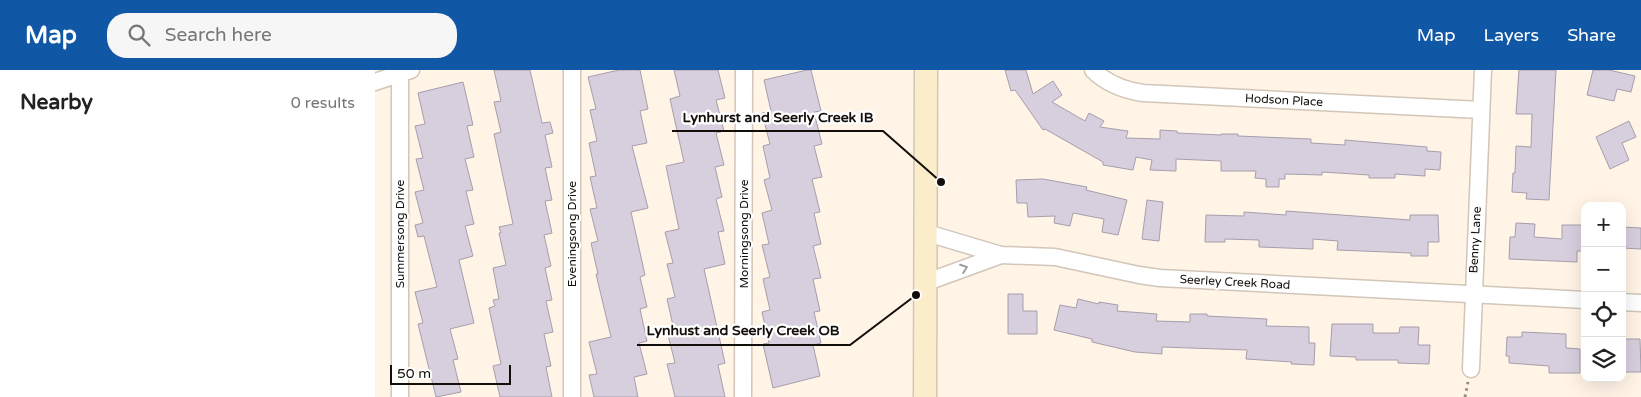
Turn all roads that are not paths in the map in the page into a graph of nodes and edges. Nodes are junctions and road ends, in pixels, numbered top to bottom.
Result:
1 (572, 70) edge
2 (744, 70) edge
3 (926, 70) edge
4 (1093, 70) edge
5 (1483, 70) edge
6 (403, 71) edge
7 (375, 82) edge
8 (1481, 110) junction
9 (927, 233) junction
10 (1001, 255) junction
11 (927, 282) junction
12 (1473, 294) junction
13 (1581, 300) edge
14 (1626, 302) edge
15 (1641, 303) edge
16 (1471, 369) dead end
17 (400, 397) edge
18 (573, 397) edge
19 (743, 397) edge
20 (925, 397) edge

1 - 18 street, Eveningsong Drive
2 - 19 street, Morningsong Drive
3 - 9 main road
4 - 8 street, Hodson Place
5 - 8 street, Benny Lane
6 - 7 street
6 - 17 street, Summersong Drive
8 - 12 street, Benny Lane
9 - 10 street, Seerley Creek Road
9 - 11 main road
11 -> 10 street, Seerley Creek Road
10 - 12 street, Seerley Creek Road
11 - 20 main road
12 - 13 street, Seerley Creek Road
12 - 16 street, Benny Lane
14 - 15 street

